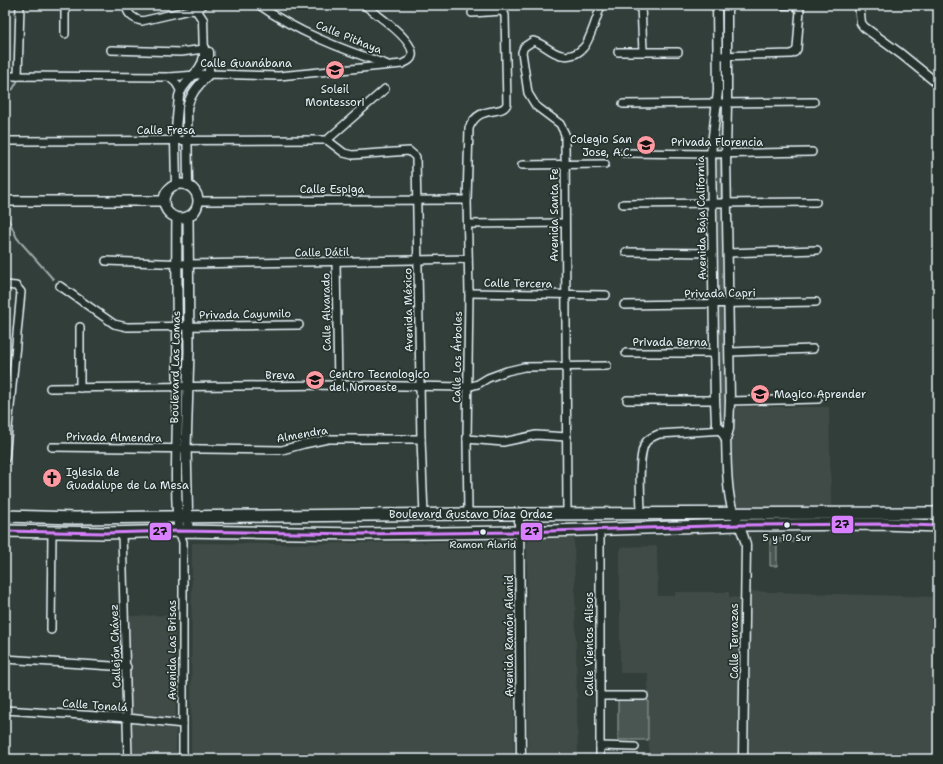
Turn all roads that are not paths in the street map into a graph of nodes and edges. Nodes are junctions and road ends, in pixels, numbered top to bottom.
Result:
1 (20, 5) edge
2 (65, 5) edge
3 (126, 5) edge
4 (203, 5) edge
5 (259, 5) edge
6 (364, 5) edge
7 (601, 5) edge
8 (641, 5) edge
9 (717, 5) edge
10 (727, 5) edge
11 (782, 5) edge
12 (859, 5) edge
13 (197, 11) junction
14 (472, 13) dead end
15 (65, 34) dead end
16 (204, 35) junction
17 (204, 49) junction
18 (111, 50) dead end
19 (643, 51) junction
20 (618, 52) dead end
21 (678, 52) dead end
22 (717, 56) junction
23 (728, 56) junction
24 (390, 65) junction
25 (194, 74) junction
26 (209, 74) junction
27 (5, 76) edge
28 (18, 76) junction
29 (169, 77) junction
30 (938, 84) edge
31 (385, 89) dead end
32 (180, 90) junction
33 (814, 102) dead end
34 (623, 104) dead end
35 (717, 104) junction
36 (727, 104) junction
37 (175, 140) junction
38 (327, 140) junction
39 (5, 141) edge
40 (188, 141) junction
41 (812, 152) dead end
42 (623, 153) dead end
43 (711, 154) junction
44 (726, 154) junction
45 (565, 164) junction
46 (605, 164) dead end
47 (522, 165) dead end
48 (176, 185) junction
49 (188, 186) junction
50 (198, 200) junction
51 (467, 200) junction
52 (5, 201) edge
53 (164, 201) junction
54 (417, 201) junction
55 (816, 202) dead end
56 (728, 203) junction
57 (623, 204) dead end
58 (712, 204) junction
59 (188, 217) junction
60 (177, 218) junction
61 (564, 222) junction
62 (468, 224) junction
63 (816, 250) dead end
64 (626, 252) dead end
65 (712, 253) junction
66 (728, 253) junction
67 (468, 259) junction
68 (106, 261) dead end
69 (418, 261) junction
70 (336, 262) junction
71 (176, 264) junction
72 (188, 264) junction
73 (5, 285) edge
74 (60, 286) dead end
75 (469, 293) junction
76 (566, 295) junction
77 (606, 295) dead end
78 (816, 302) dead end
79 (713, 304) junction
80 (728, 304) junction
81 (624, 305) dead end
82 (299, 325) dead end
83 (80, 326) dead end
84 (178, 326) junction
85 (188, 326) junction
86 (813, 349) dead end
87 (730, 352) junction
88 (626, 353) dead end
89 (714, 353) junction
90 (566, 366) junction
91 (607, 366) dead end
92 (338, 385) junction
93 (420, 385) junction
94 (183, 386) junction
95 (468, 387) junction
96 (50, 388) dead end
97 (80, 388) junction
98 (627, 400) dead end
99 (715, 400) junction
100 (818, 400) dead end
101 (730, 401) junction
102 (729, 429) junction
103 (720, 430) junction
104 (567, 437) junction
105 (726, 438) junction
106 (420, 439) junction
107 (467, 439) junction
108 (52, 447) dead end
109 (186, 448) junction
110 (176, 449) junction
111 (5, 458) edge
112 (733, 513) junction
113 (938, 513) edge
114 (468, 514) junction
115 (519, 514) junction
116 (568, 514) junction
117 (641, 514) junction
118 (424, 515) junction
119 (5, 516) edge
120 (183, 517) junction
121 (740, 525) junction
122 (938, 526) edge
123 (600, 529) junction
124 (5, 531) edge
125 (184, 531) junction
126 (52, 532) junction
127 (519, 532) junction
128 (122, 533) junction
129 (51, 630) dead end
130 (5, 659) edge
131 (127, 667) junction
132 (600, 696) junction
133 (644, 696) dead end
134 (5, 710) edge
135 (128, 718) junction
136 (183, 724) junction
137 (600, 746) junction
138 (635, 747) dead end
139 (128, 759) edge
140 (183, 759) edge
141 (521, 759) edge
142 (600, 759) edge
143 (744, 759) edge

1 - 28 street
2 - 15 street
3 - 13 street
4 - 13 street
5 - 24 street, Calle Pithaya
6 - 24 street, Calle Guanábana
7 - 45 street, Avenida Santa Fe
8 - 19 street
9 - 22 street, Avenida Baja California
10 - 23 street
11 - 23 street
12 - 30 street
13 - 16 street
14 - 51 street, Calle Los Árboles
16 - 17 street
16 - 26 street
17 - 18 street
17 - 25 street
19 - 20 street
19 - 21 street
22 - 23 street
22 - 35 street, Avenida Baja California
23 - 36 street
24 - 26 street, Calle Guanábana
25 - 26 street, Calle Guanábana
25 - 29 street, Calle Guanábana
25 - 32 street
26 - 40 street
27 - 28 street, Calle Guanábana
28 - 29 street, Calle Guanábana
29 - 32 street
31 - 38 street
32 - 37 street
33 - 36 street
34 - 35 street
35 - 36 street
35 - 43 street, Avenida Baja California
36 - 44 street
37 - 39 street, Calle Fresa
37 - 40 street, Calle Fresa
37 - 48 street
38 - 40 street, Calle Fresa
38 - 54 street, Avenida México
40 - 49 street
41 - 44 street, Privada Florencia
42 - 43 street, Privada Florencia
43 - 44 street, Privada Florencia
43 - 58 street, Avenida Baja California
44 - 56 street
45 - 46 street
45 - 47 street
45 - 61 street, Avenida Santa Fe
48 - 49 main road
48 - 53 main road
49 - 50 main road
50 - 54 street, Calle Espiga
50 - 59 main road
51 - 54 street, Calle Espiga
51 - 62 street, Calle Los Árboles
52 - 53 main road
53 - 60 main road
54 - 69 street, Avenida México
55 - 56 street
56 - 58 street
56 - 66 street
57 - 58 street
58 - 65 street, Avenida Baja California
59 - 60 main road
59 - 72 main road, Boulevard Las Lomas
60 - 71 main road, Boulevard Las Lomas
61 - 62 street
61 - 76 street, Avenida Santa Fe
62 - 67 street, Calle Los Árboles
63 - 66 street
64 - 65 street
65 - 79 street, Avenida Baja California
66 - 80 street
67 - 69 street, Calle Dátil
67 - 75 street, Calle Los Árboles
68 - 71 street, Calle Dátil
69 - 70 street, Calle Dátil
69 - 93 street, Avenida México
70 - 72 street, Calle Dátil
70 - 92 street, Calle Alvarado
71 - 72 street, Calle Dátil
71 - 84 main road, Boulevard Las Lomas
72 - 85 main road, Boulevard Las Lomas
73 - 111 street
74 - 84 street, Privada Cayumilo
75 - 76 street, Calle Tercera
75 - 95 street, Calle Los Árboles
76 - 77 street, Calle Tercera
76 - 90 street, Avenida Santa Fe
78 - 80 street, Privada Capri
79 - 80 street, Privada Capri
79 - 81 street, Privada Capri
79 - 89 street, Avenida Baja California
80 - 87 street
82 - 85 street, Privada Cayumilo
83 - 97 street
84 - 85 street, Privada Cayumilo
84 - 94 main road, Boulevard Las Lomas
85 - 94 main road, Boulevard Las Lomas
86 - 87 street
87 - 101 street
88 - 89 street, Privada Berna
89 - 99 street, Avenida Baja California
90 - 91 street
90 - 95 street
90 - 104 street, Avenida Santa Fe
92 - 93 street, Breva
92 - 94 street, Breva
93 - 95 street, Breva
93 - 106 street, Avenida México
94 - 97 street, Breva
94 - 109 main road, Boulevard Las Lomas
94 - 110 main road, Boulevard Las Lomas
95 - 107 street, Calle Los Árboles
96 - 97 street, Breva
98 - 99 street
99 - 103 street, Avenida Baja California
100 - 101 street
101 - 102 street
102 - 103 street
102 - 105 street
103 - 105 street, Avenida Baja California
103 - 117 street
104 - 107 street
104 - 116 street, Avenida Santa Fe
105 - 112 street
106 - 109 street, Almendra
106 - 118 street, Avenida México
107 - 114 street, Calle Los Árboles
108 - 110 street, Privada Almendra
109 - 110 street, Almendra
109 - 120 main road, Boulevard Las Lomas
110 - 120 main road, Boulevard Las Lomas
112 - 113 main road, Boulevard Gustavo Díaz Ordaz
112 - 117 main road, Boulevard Gustavo Díaz Ordaz
112 - 121 street
114 - 115 main road, Boulevard Gustavo Díaz Ordaz
114 - 118 main road, Boulevard Gustavo Díaz Ordaz
115 - 116 main road, Boulevard Gustavo Díaz Ordaz
115 - 127 street, Avenida Ramón Alanid
116 - 117 main road, Boulevard Gustavo Díaz Ordaz
118 - 120 main road, Boulevard Gustavo Díaz Ordaz
119 - 120 main road, Boulevard Gustavo Díaz Ordaz
120 - 125 main road
121 - 122 main road, Boulevard Gustavo Díaz Ordaz
121 - 123 main road, Boulevard Gustavo Díaz Ordaz
121 - 143 street, Calle Terrazas
123 - 127 main road, Boulevard Gustavo Díaz Ordaz
123 - 132 street, Calle Vientos Alisos
124 - 126 main road, Boulevard Gustavo Díaz Ordaz
125 - 127 main road, Boulevard Gustavo Díaz Ordaz
125 - 128 main road, Boulevard Gustavo Díaz Ordaz
125 - 136 street, Avenida Las Brisas
126 - 128 main road, Boulevard Gustavo Díaz Ordaz
126 - 129 street
127 - 141 street, Avenida Ramón Alanid
128 - 131 street, Callejón Chávez
130 - 131 street
131 - 135 street, Callejón Chávez
132 - 133 street
132 - 137 street, Calle Vientos Alisos
134 - 135 street, Calle Tonalá
135 - 136 street, Calle Tonalá
135 - 139 street, Callejón Chávez
136 - 140 street, Avenida Las Brisas
137 - 138 street
137 - 142 street, Calle Vientos Alisos

